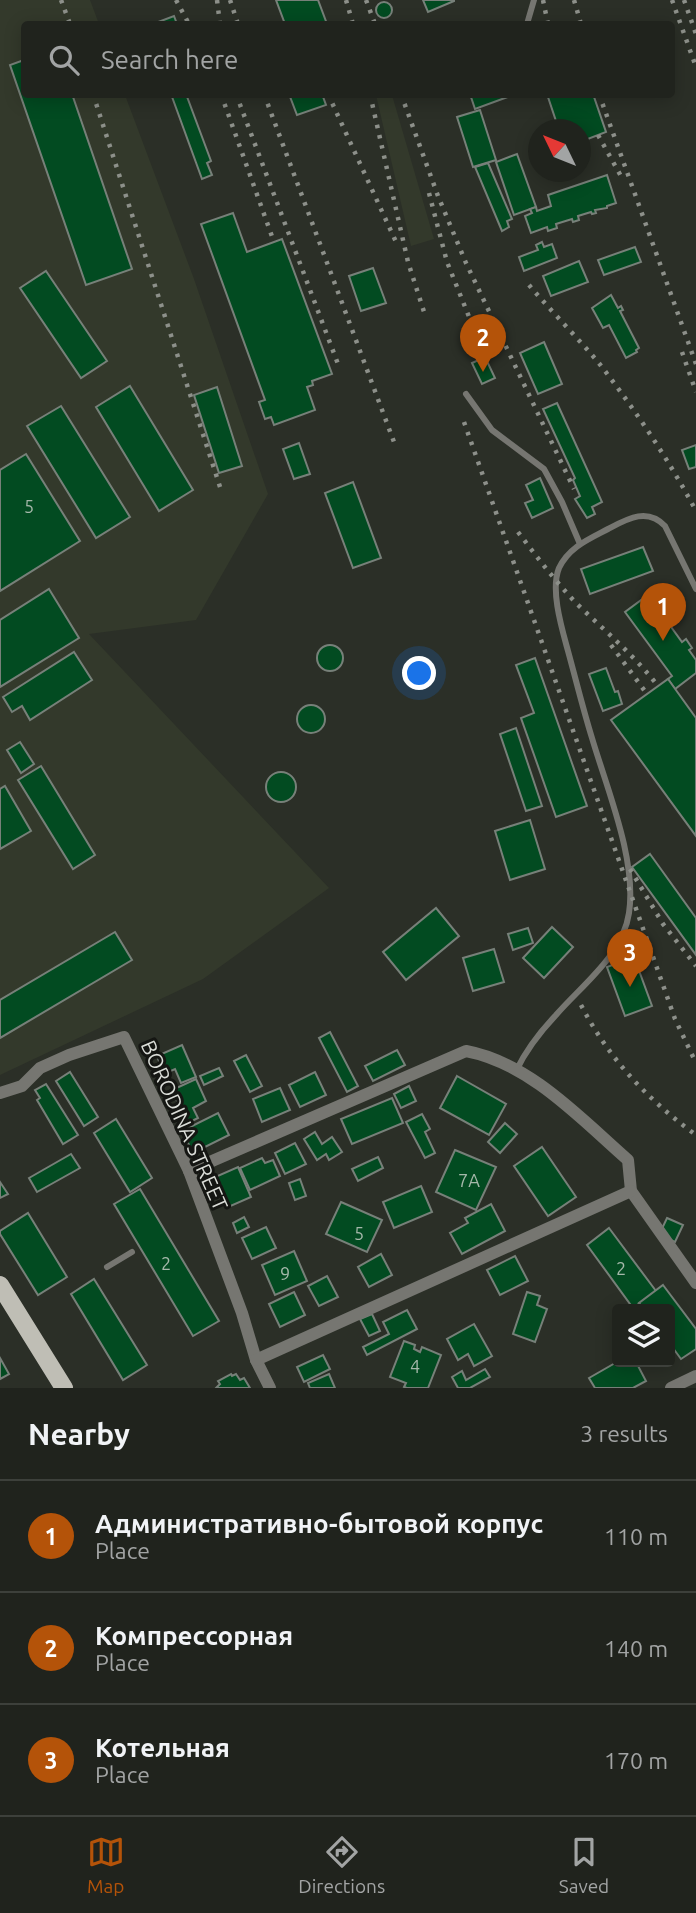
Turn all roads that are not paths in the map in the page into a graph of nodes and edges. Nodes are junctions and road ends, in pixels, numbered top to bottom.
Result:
1 (534, 0) edge
2 (528, 21) edge
3 (466, 394) dead end
4 (580, 544) junction
5 (696, 589) edge
6 (516, 1071) junction
7 (0, 1093) edge
8 (189, 1171) junction
9 (631, 1191) junction
10 (132, 1252) dead end
11 (107, 1267) dead end
12 (696, 1283) edge
13 (0, 1285) edge
14 (256, 1360) junction
15 (696, 1376) edge
16 (64, 1388) edge
17 (270, 1388) edge
18 (671, 1388) edge

1 - 2 lane
3 - 4 lane
4 - 5 lane
4 - 6 lane
6 - 8 street
6 - 9 street
7 - 8 street, BORODINA STREET
8 - 14 street, BORODINA STREET
9 - 12 street
9 - 14 street
10 - 11 lane
13 - 16 main road
14 - 17 street, BORODINA STREET
15 - 18 street

